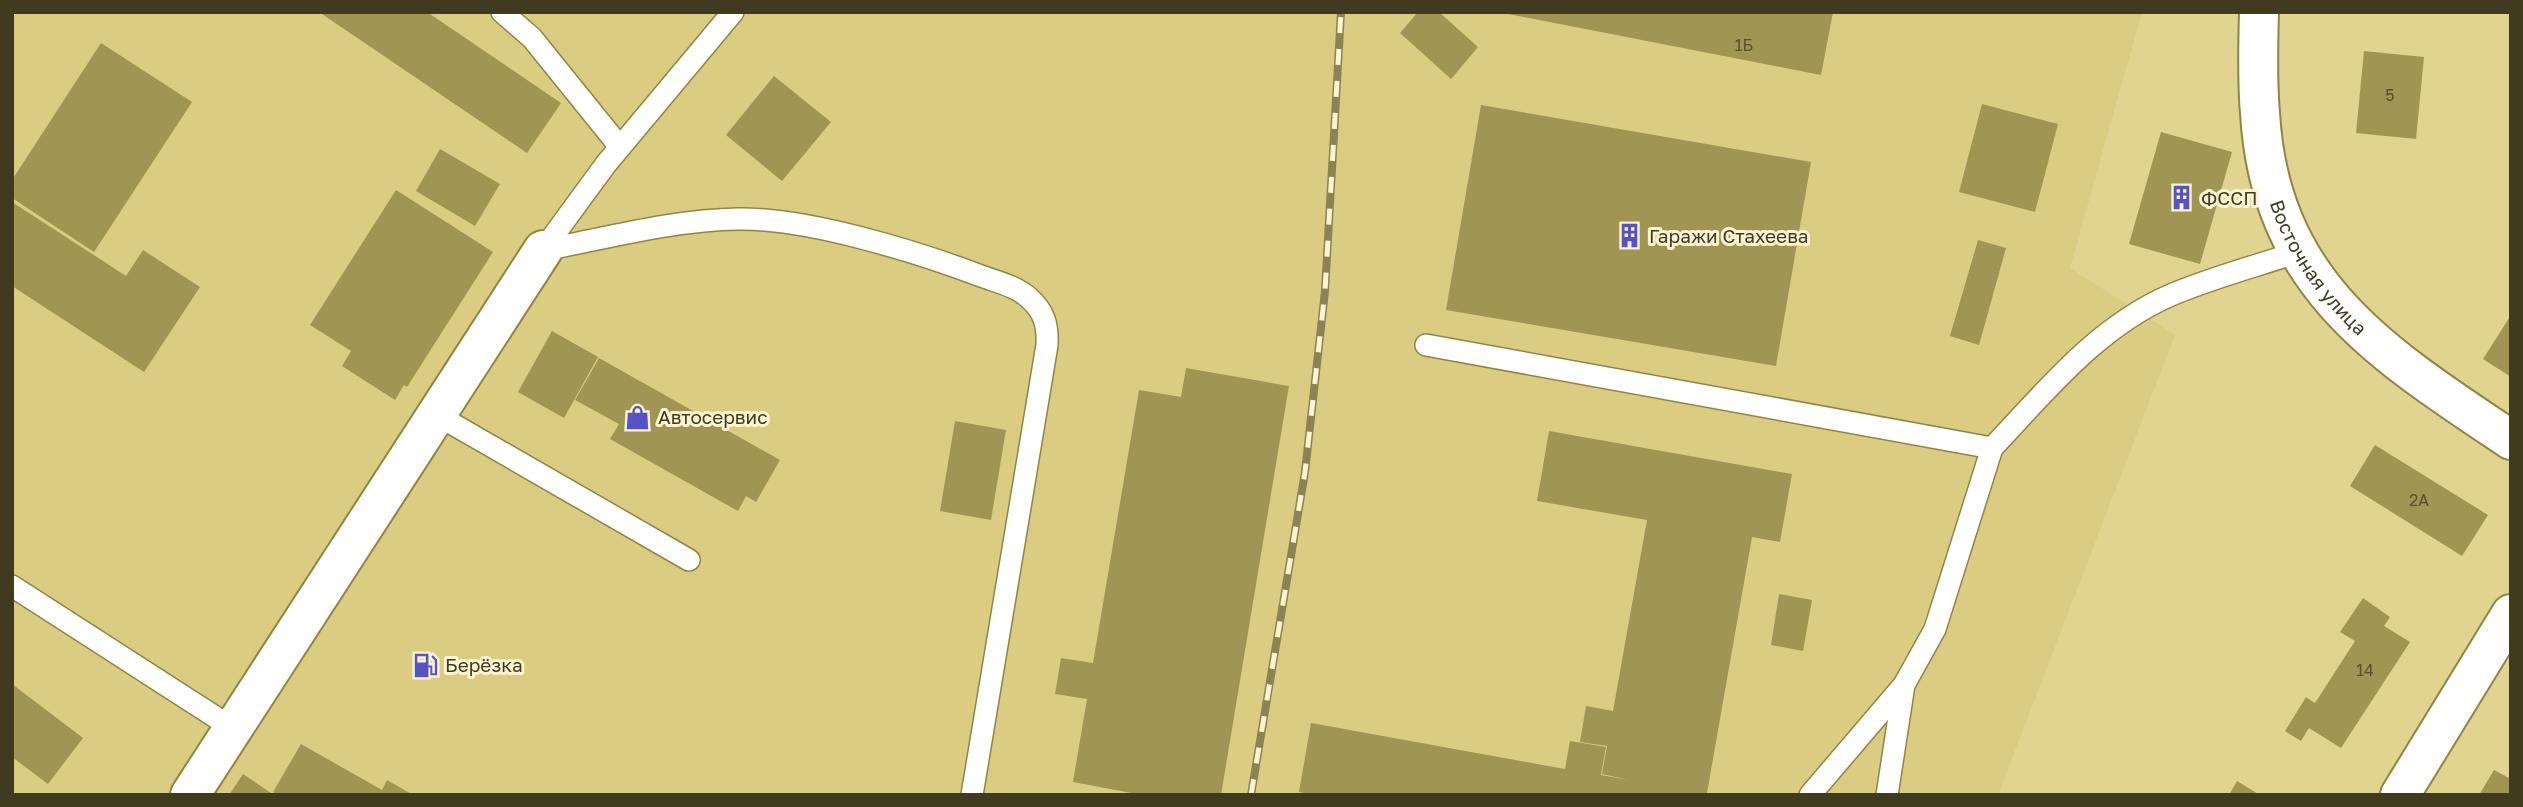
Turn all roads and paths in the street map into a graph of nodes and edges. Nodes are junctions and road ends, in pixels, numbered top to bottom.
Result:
1 (502, 12) edge
2 (733, 12) edge
3 (2259, 12) edge
4 (620, 147) junction
5 (543, 250) junction
6 (2298, 252) junction
7 (1426, 345) dead end
8 (436, 415) junction
9 (2511, 440) edge
10 (1992, 448) junction
11 (689, 560) dead end
12 (12, 586) edge
13 (2511, 614) edge
14 (1904, 685) junction
15 (234, 729) junction
16 (190, 795) edge
17 (971, 795) edge
18 (1810, 795) edge
19 (1887, 795) edge
20 (2400, 795) edge

1 - 4 lane
2 - 4 lane
3 - 6 street, Восточная улица
4 - 5 lane
5 - 8 street
5 - 17 lane
6 - 9 street, Восточная улица
6 - 10 lane
7 - 10 lane
8 - 11 lane
8 - 15 street
10 - 14 lane
12 - 15 lane
13 - 20 street
14 - 18 lane
14 - 19 lane
15 - 16 street

